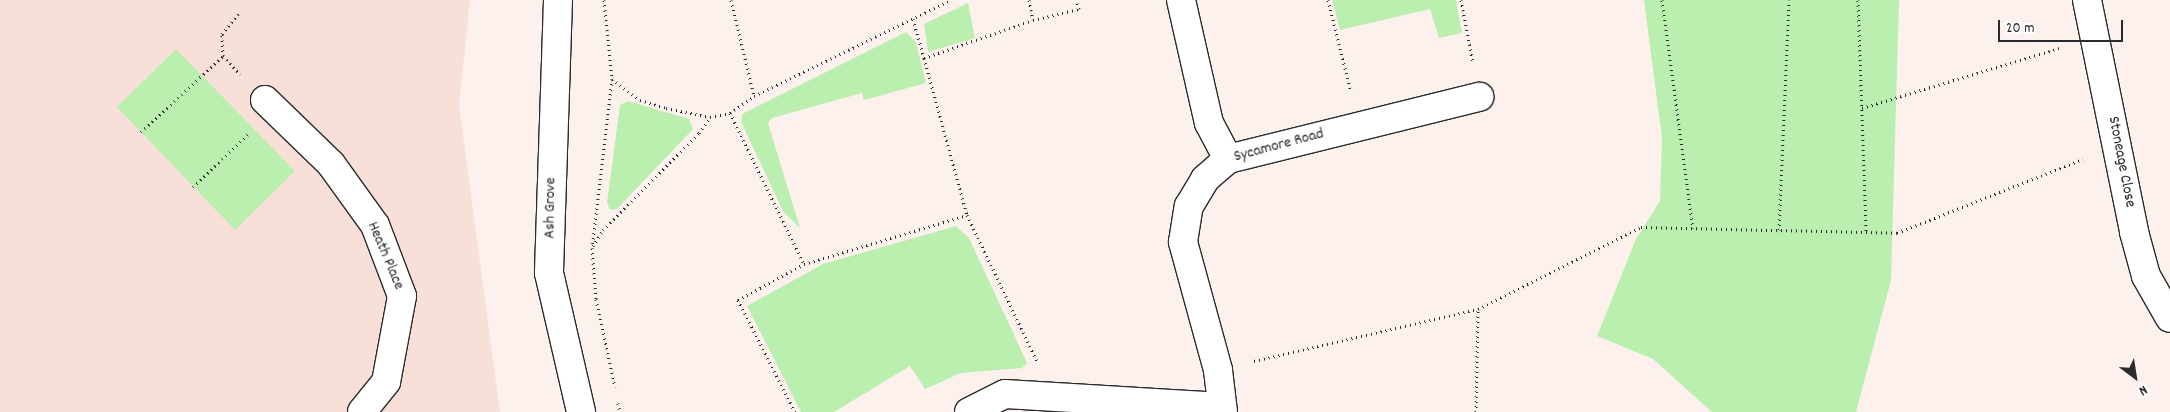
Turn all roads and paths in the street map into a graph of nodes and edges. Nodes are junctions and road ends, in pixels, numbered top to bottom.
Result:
1 (558, 0) edge
2 (604, 0) edge
3 (731, 0) edge
4 (951, 0) edge
5 (1029, 0) edge
6 (1076, 0) edge
7 (1182, 0) edge
8 (1328, 0) edge
9 (1461, 0) edge
10 (1662, 0) edge
11 (1789, 0) edge
12 (1858, 0) edge
13 (2087, 0) edge
14 (238, 14) dead end
15 (913, 18) junction
16 (1033, 20) junction
17 (2095, 37) junction
18 (223, 56) junction
19 (924, 58) junction
20 (612, 79) junction
21 (754, 96) junction
22 (1479, 97) joint
23 (270, 104) junction
24 (1862, 108) junction
25 (730, 113) junction
26 (710, 117) junction
27 (1359, 124) junction
28 (141, 132) dead end
29 (2118, 145) junction
30 (1228, 159) junction
31 (193, 188) dead end
32 (967, 215) junction
33 (1693, 228) junction
34 (1779, 230) junction
35 (1866, 232) junction
36 (592, 248) junction
37 (804, 264) junction
38 (1478, 309) junction
39 (2170, 318) edge
40 (1218, 370) junction
41 (1053, 396) junction
42 (1222, 410) edge
43 (362, 412) edge
44 (581, 412) edge
45 (620, 412) edge
46 (795, 412) edge
47 (969, 412) edge
48 (1476, 412) edge

1 - 44 street, Ash Grove
2 - 20 path
3 - 21 path
4 - 15 path
5 - 16 path
6 - 16 path
7 - 30 street
8 - 27 path
9 - 22 path
10 - 33 path
11 - 34 path
12 - 24 path
13 - 17 street, Stoneage Close
14 - 18 path
15 - 19 path
15 - 21 path
16 - 19 path
17 - 24 path
17 - 29 street, Stoneage Close
18 - 23 path
18 - 28 path
19 - 32 path
20 - 26 path
20 - 36 path
21 - 25 path
22 - 27 street, Sycamore Road
23 - 31 path
23 - 43 street, Heath Place
24 - 35 path
25 - 26 path
25 - 37 path
26 - 36 path
27 - 30 street, Sycamore Road
29 - 35 path
29 - 39 street, Stoneage Close
30 - 40 street, Sycamore Road
32 - 37 path
32 - 41 path
33 - 34 path
33 - 38 path
34 - 35 path
36 - 45 path
37 - 46 path
38 - 40 path
38 - 48 path
40 - 42 street, Sycamore Road
41 - 42 street
41 - 47 street

